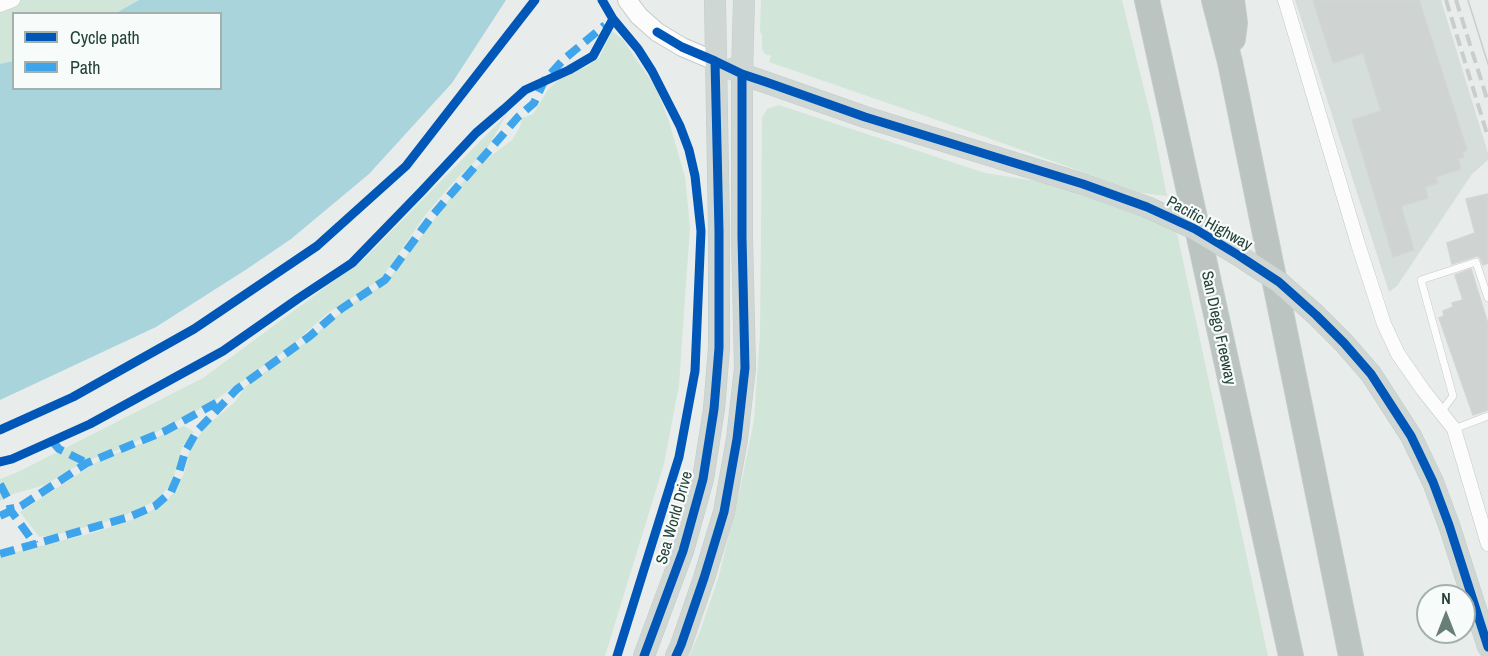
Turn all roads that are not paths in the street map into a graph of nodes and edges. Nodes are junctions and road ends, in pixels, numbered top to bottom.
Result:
1 (13, 0) edge
2 (627, 0) edge
3 (715, 0) edge
4 (744, 0) edge
5 (1214, 0) edge
6 (1232, 0) edge
7 (1285, 0) edge
8 (1147, 3) edge
9 (0, 5) edge
10 (715, 61) junction
11 (1230, 62) junction
12 (742, 74) junction
13 (1488, 298) edge
14 (1441, 412) junction
15 (1488, 416) edge
16 (1454, 429) junction
17 (1488, 544) edge
18 (1273, 579) junction
19 (1486, 640) edge
20 (645, 656) edge
21 (676, 656) edge
22 (1280, 656) edge
23 (1291, 656) edge
24 (1351, 656) edge

1 - 9 street
2 - 10 main road
3 - 10 main road, Sea World Drive
4 - 12 main road
5 - 11 highway
6 - 11 highway
7 - 14 street
8 - 18 highway, San Diego Freeway
10 - 12 main road, Pacific Highway
10 - 20 main road, Sea World Drive
11 - 24 highway
12 - 19 main road, Pacific Highway, bridge
12 - 21 main road
13 - 14 lane
14 - 16 street
15 - 16 lane
16 - 17 street
18 - 22 highway
18 - 23 highway, San Diego Freeway

